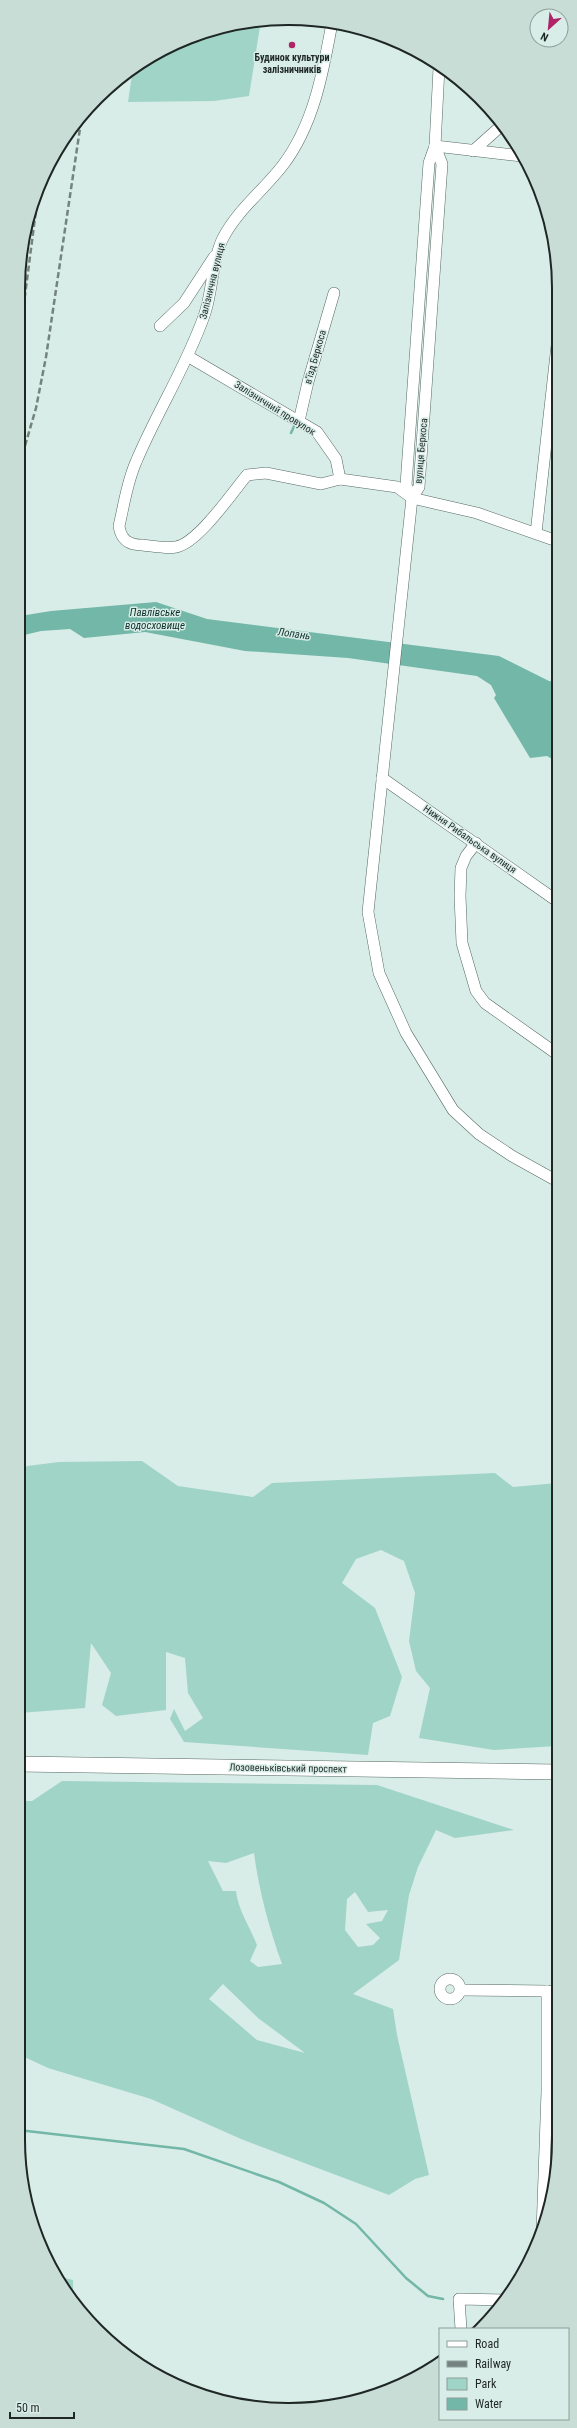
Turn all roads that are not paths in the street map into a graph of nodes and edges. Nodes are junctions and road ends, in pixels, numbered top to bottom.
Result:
1 (331, 28) edge
2 (439, 72) edge
3 (498, 128) edge
4 (435, 146) junction
5 (473, 151) junction
6 (516, 155) edge
7 (218, 251) junction
8 (334, 293) dead end
9 (160, 326) dead end
10 (189, 357) junction
11 (552, 390) edge
12 (296, 420) junction
13 (340, 479) junction
14 (412, 498) junction
15 (536, 533) junction
16 (552, 539) edge
17 (382, 778) junction
18 (476, 844) junction
19 (552, 897) edge
20 (552, 1050) edge
21 (552, 1178) edge
22 (25, 1764) edge
23 (552, 1772) edge
24 (461, 1990) dead end
25 (552, 1992) edge
26 (552, 2092) edge
27 (548, 2183) edge
28 (498, 2300) edge
29 (461, 2328) edge

1 - 7 street, Залізнична вулиця
2 - 4 street, вулиця Беркоса
3 - 5 street
4 - 5 street
4 - 14 street, вулиця Беркоса
5 - 6 street
7 - 9 street
7 - 10 street, Залізнична вулиця
8 - 12 street, в’їзд Беркоса
10 - 12 street, Залізничний провулок
10 - 13 street, Залізнична вулиця
11 - 15 street
12 - 13 street, Залізничний провулок
13 - 14 street
14 - 15 street
14 - 17 street, вулиця Беркоса
15 - 16 street
17 - 18 street, Нижня Рибальська вулиця
17 - 21 street, вулиця Беркоса
18 - 19 street, Нижня Рибальська вулиця
18 - 20 street
22 - 23 highway, Лозовеньківський проспект
24 - 25 street
25 - 26 street
26 - 27 street
28 - 29 street

